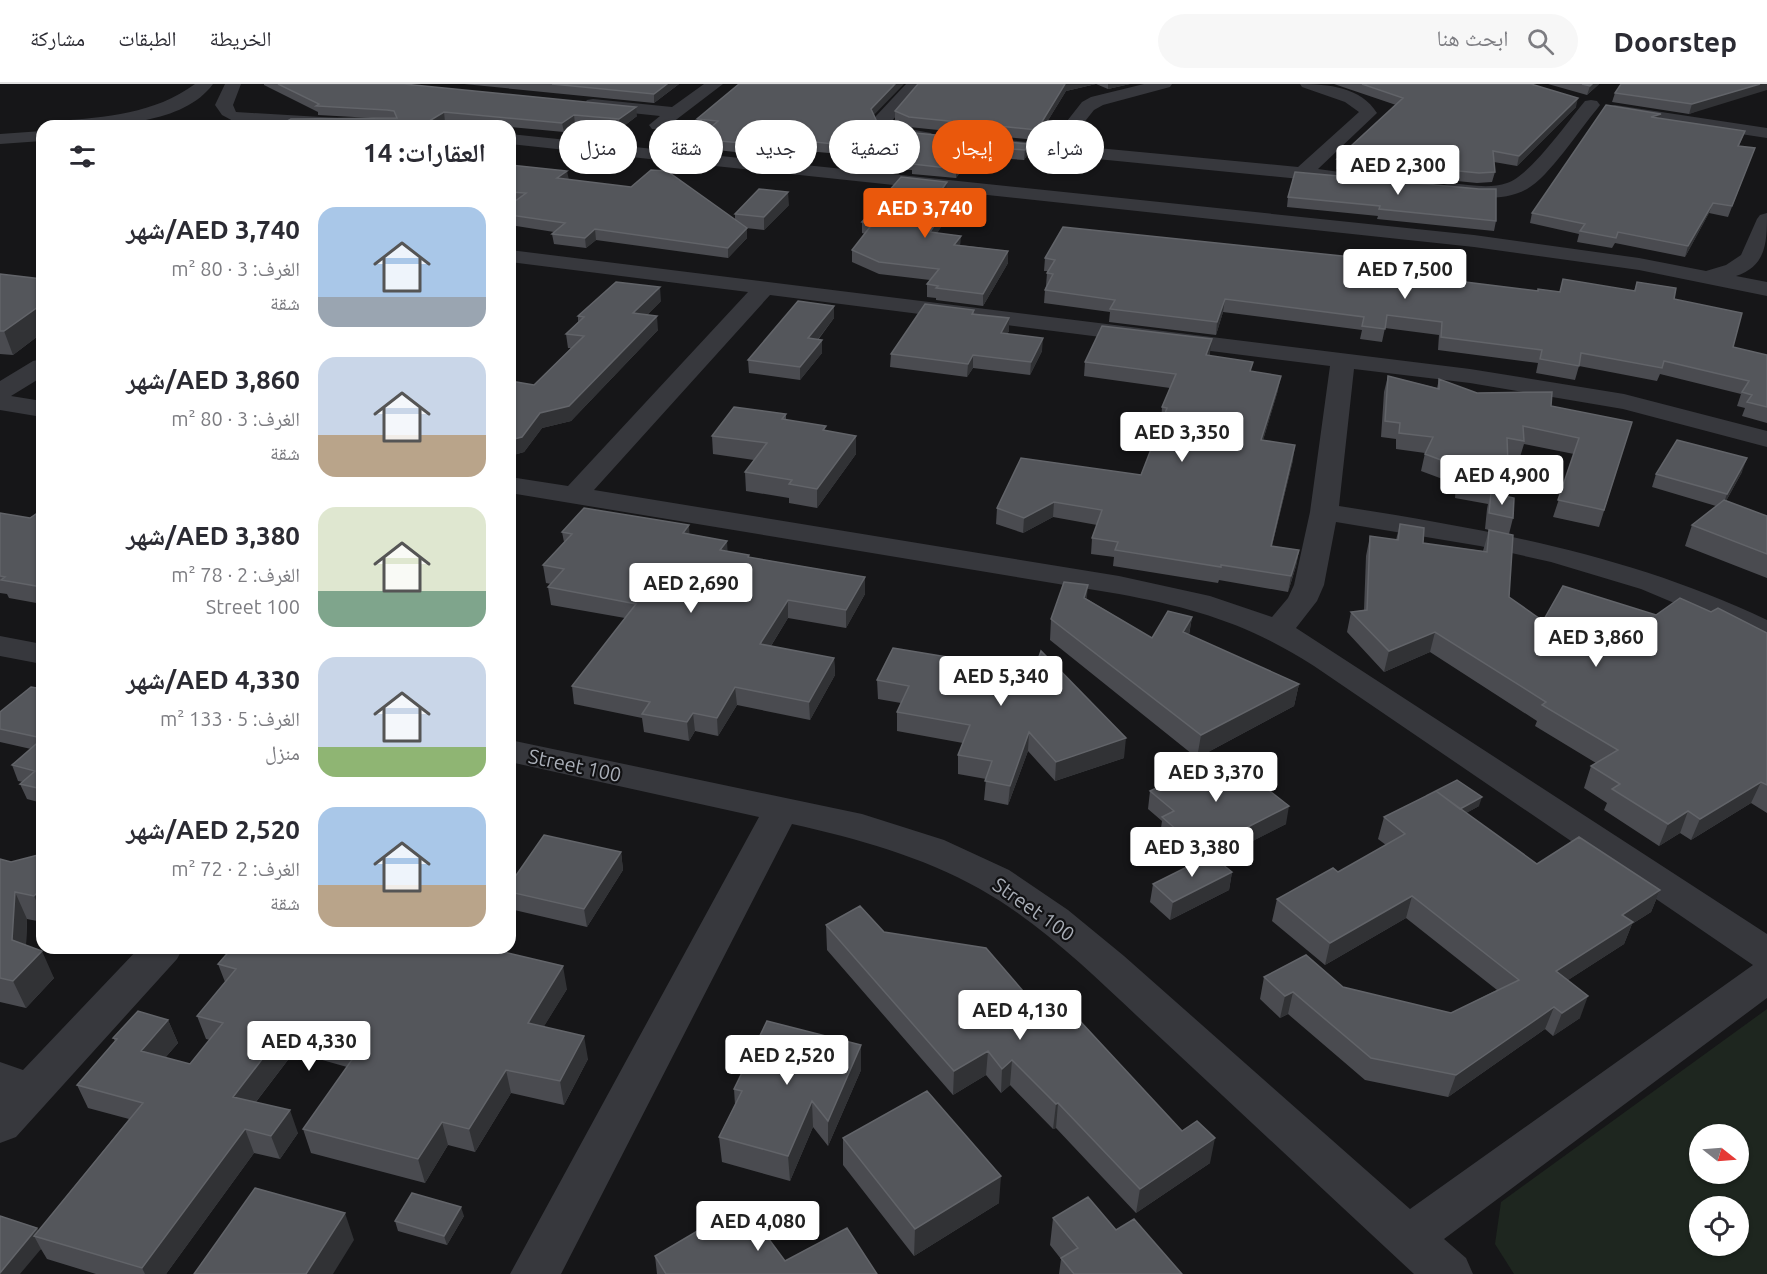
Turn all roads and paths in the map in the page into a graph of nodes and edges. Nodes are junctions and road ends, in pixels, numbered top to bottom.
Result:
1 (206, 84) edge
2 (233, 84) edge
3 (714, 84) edge
4 (915, 84) edge
5 (1164, 84) edge
6 (1308, 84) edge
7 (1571, 99) edge
8 (571, 102) edge
9 (1591, 105) junction
10 (177, 112) junction
11 (670, 116) junction
12 (117, 120) edge
13 (160, 120) edge
14 (229, 120) edge
15 (1077, 120) edge
16 (0, 129) edge
17 (36, 133) edge
18 (1767, 133) edge
19 (36, 134) edge
20 (36, 135) edge
21 (637, 137) edge
22 (932, 137) edge
23 (0, 139) edge
24 (516, 140) edge
25 (559, 144) edge
26 (0, 147) edge
27 (637, 152) edge
28 (647, 153) junction
29 (1104, 155) edge
30 (1302, 174) junction
31 (1358, 179) edge
32 (1437, 188) edge
33 (1767, 219) edge
34 (516, 257) edge
35 (1751, 259) junction
36 (1707, 277) junction
37 (764, 288) junction
38 (1766, 289) edge
39 (1343, 360) junction
40 (36, 370) edge
41 (0, 392) edge
42 (0, 402) edge
43 (36, 408) edge
44 (1767, 439) edge
45 (516, 486) edge
46 (574, 496) junction
47 (1324, 512) junction
48 (1277, 631) junction
49 (1767, 632) edge
50 (0, 646) edge
51 (36, 653) edge
52 (516, 752) edge
53 (782, 809) junction
54 (157, 954) edge
55 (1767, 954) edge
56 (1767, 976) edge
57 (16, 1085) edge
58 (0, 1124) edge
59 (1409, 1237) junction
60 (536, 1274) edge
61 (1448, 1274) edge

1 - 10 street
1 - 12 street
2 - 14 street
3 - 11 street
4 - 22 street
5 - 15 street
6 - 30 street
7 - 9 street
8 - 11 street
9 - 18 street
9 - 32 street
10 - 13 street
10 - 14 street
11 - 21 street
11 - 28 street
16 - 17 street
19 - 23 street
20 - 26 street
24 - 25 street
27 - 28 street
28 - 36 street
29 - 30 street
30 - 31 street
33 - 35 street
34 - 37 street
35 - 36 street
35 - 38 street
36 - 38 street
37 - 39 street
37 - 46 street
39 - 44 street
39 - 47 street
40 - 41 street
42 - 43 street
45 - 46 street
46 - 48 street
47 - 48 street
47 - 49 street
48 - 55 street
50 - 51 street
52 - 53 street, Street 100
53 - 59 street, Street 100
53 - 60 street
54 - 57 street
56 - 59 street
57 - 58 street
59 - 61 street, Street 100

